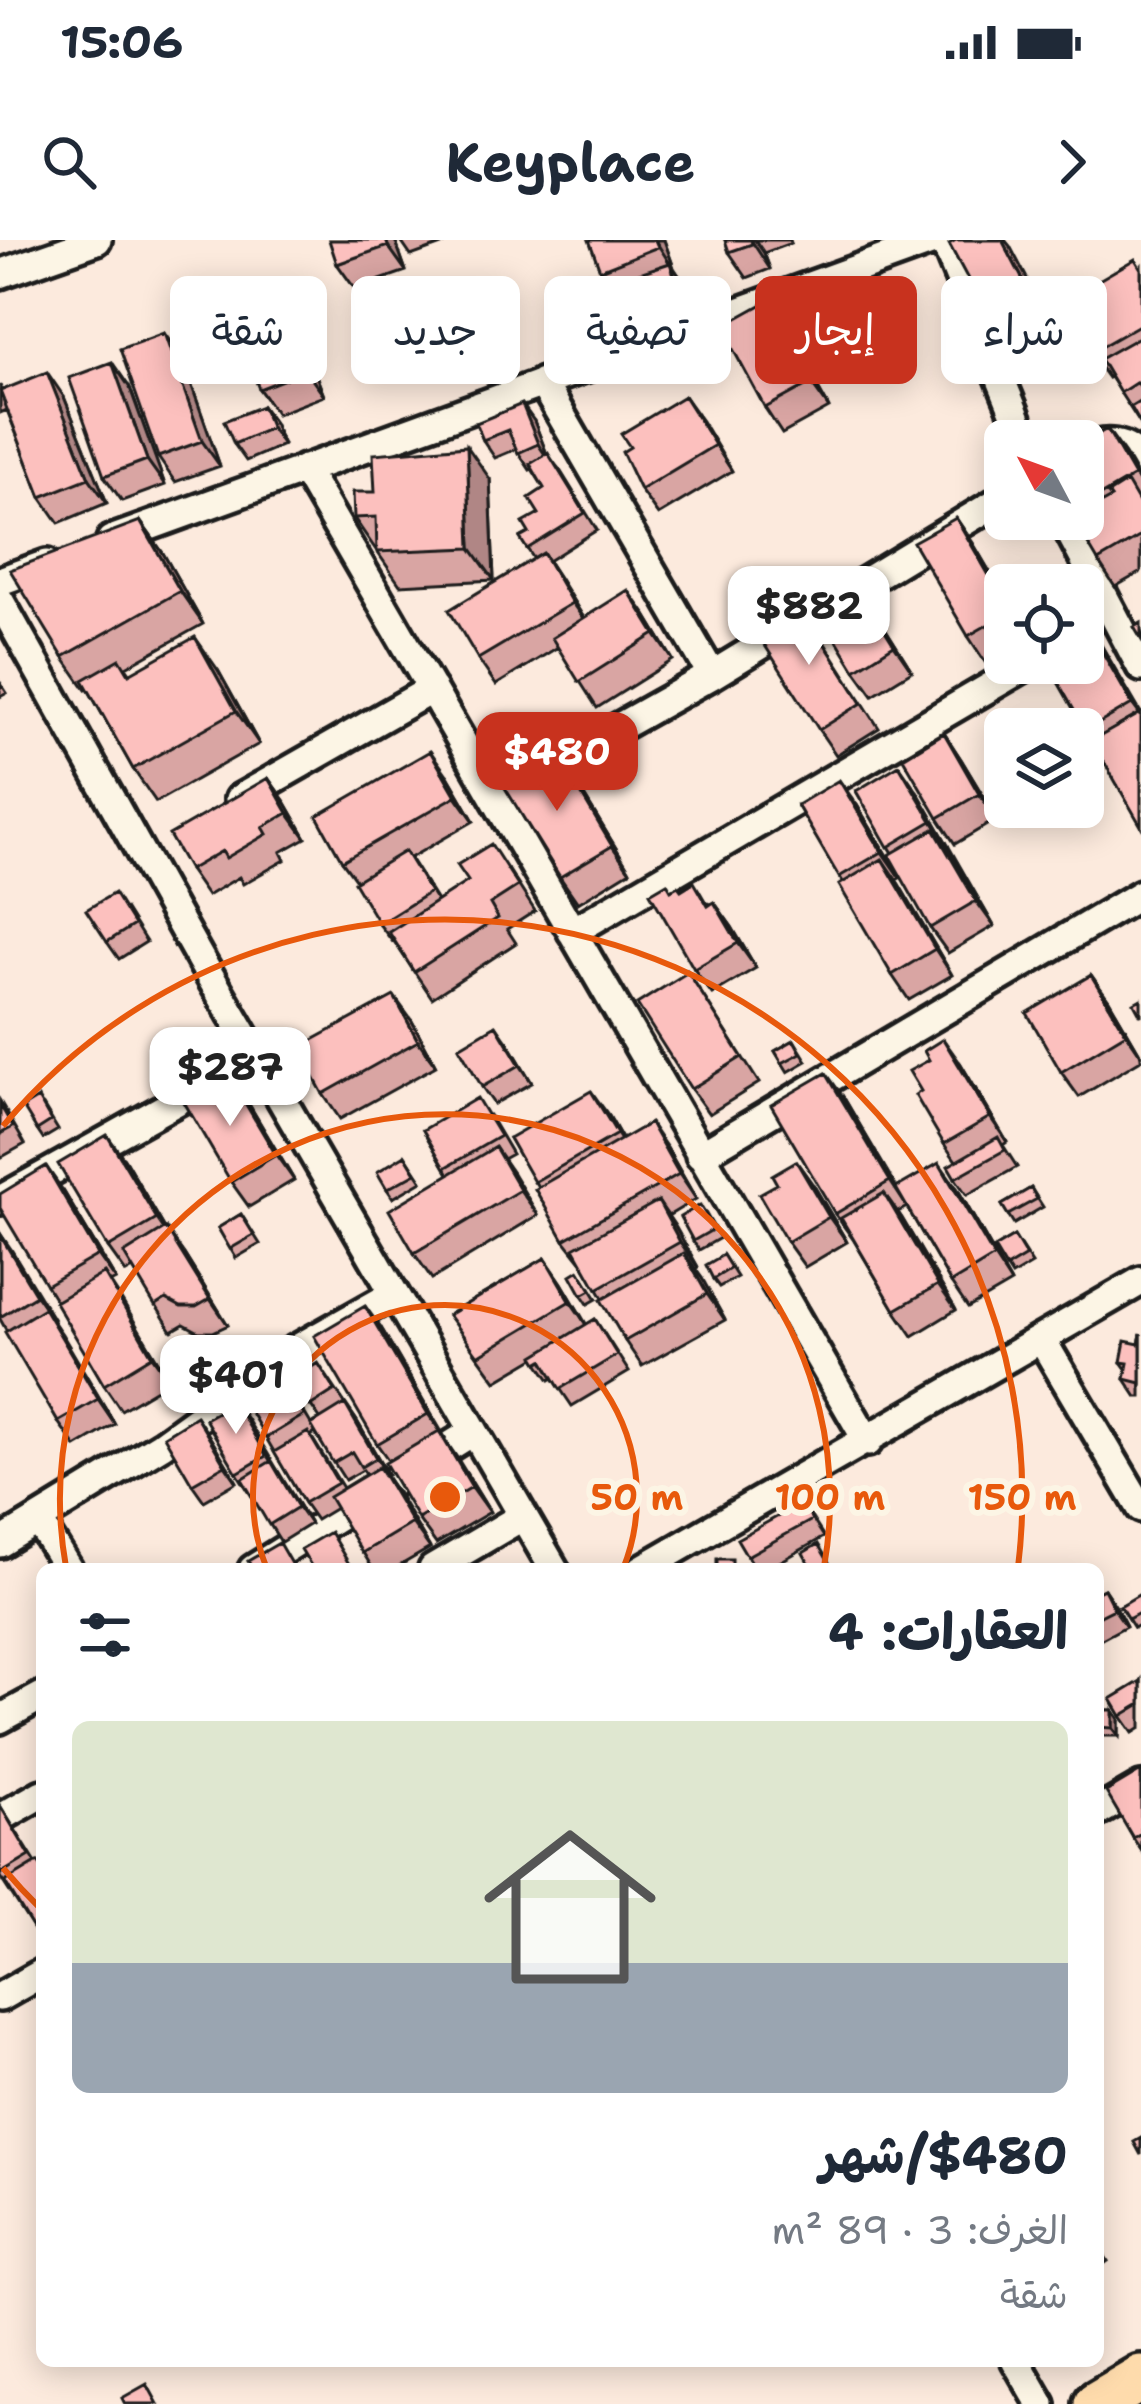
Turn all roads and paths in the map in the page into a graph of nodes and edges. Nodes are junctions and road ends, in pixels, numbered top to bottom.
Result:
1 (97, 240) edge
2 (940, 240) edge
3 (0, 274) edge
4 (542, 382) junction
5 (1017, 420) edge
6 (1104, 444) edge
7 (1141, 462) edge
8 (304, 469) junction
9 (984, 510) edge
10 (1074, 540) edge
11 (0, 581) edge
12 (0, 601) edge
13 (1113, 614) junction
14 (1104, 619) edge
15 (1141, 667) edge
16 (712, 675) junction
17 (994, 684) edge
18 (432, 688) junction
19 (494, 797) junction
20 (224, 807) edge
21 (1141, 894) edge
22 (572, 932) junction
23 (256, 1057) junction
24 (700, 1155) junction
25 (0, 1199) edge
26 (1141, 1281) edge
27 (394, 1294) junction
28 (1042, 1340) junction
29 (474, 1431) junction
30 (868, 1442) junction
31 (1141, 1508) edge
32 (523, 1516) junction
33 (38, 1520) junction
34 (0, 1543) edge
35 (64, 1563) edge
36 (264, 1563) edge
37 (443, 1563) edge
38 (550, 1563) edge
39 (653, 1563) edge
40 (36, 1699) edge
41 (0, 1719) edge
42 (1141, 1787) edge
43 (36, 1797) edge
44 (1104, 1809) edge
45 (0, 1818) edge
46 (36, 1976) edge
47 (0, 1997) edge
48 (1019, 2367) edge
49 (1141, 2378) edge
50 (1041, 2404) edge
51 (1097, 2404) edge

1 - 3 street
2 - 4 street
2 - 5 street
4 - 8 street
4 - 16 street
6 - 7 street
8 - 11 street
8 - 18 street
9 - 16 street
10 - 13 street
12 - 23 street
13 - 14 street
13 - 15 street
16 - 19 street
17 - 22 street
18 - 19 street
18 - 20 street
19 - 22 street
21 - 24 street
22 - 24 street
23 - 25 street
23 - 27 street
24 - 30 street
26 - 28 street
27 - 29 street
27 - 33 street
28 - 30 street
28 - 31 street
29 - 32 street
29 - 36 street
30 - 39 street
32 - 37 street
32 - 38 street
33 - 34 street
33 - 35 street
40 - 41 street
42 - 44 street
43 - 45 street
46 - 47 street
48 - 50 street
49 - 51 main road

